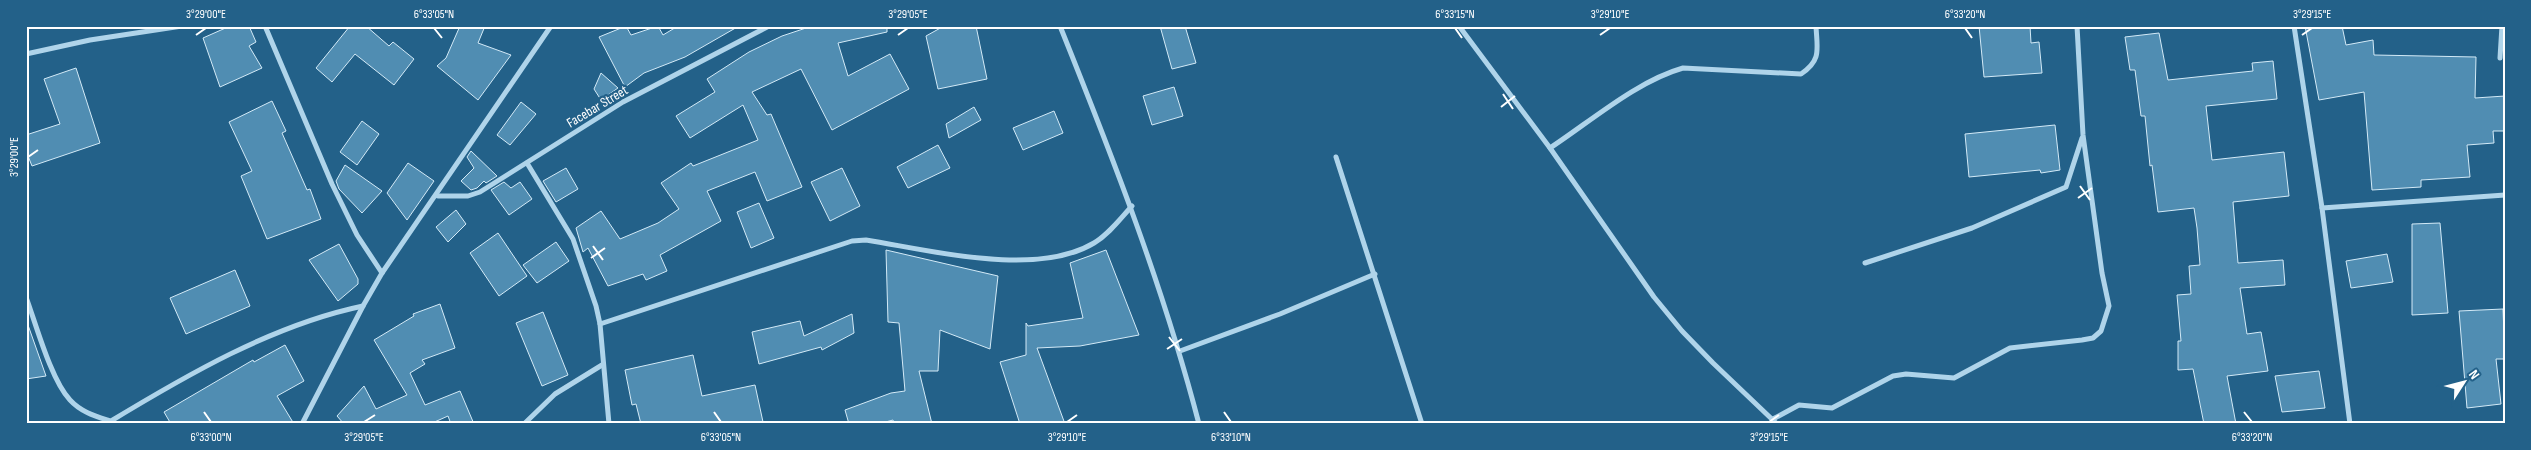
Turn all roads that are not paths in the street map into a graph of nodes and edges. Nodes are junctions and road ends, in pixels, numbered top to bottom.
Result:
1 (182, 26) edge
2 (266, 26) edge
3 (551, 26) edge
4 (769, 26) edge
5 (1060, 26) edge
6 (1458, 26) edge
7 (1816, 26) edge
8 (2077, 26) edge
9 (2294, 26) edge
10 (2502, 26) edge
11 (26, 54) edge
12 (2500, 58) dead end
13 (2082, 135) junction
14 (1550, 148) junction
15 (1336, 157) dead end
16 (527, 163) junction
17 (2505, 195) edge
18 (438, 196) junction
19 (1132, 206) junction
20 (2322, 208) junction
21 (1865, 263) dead end
22 (382, 274) junction
23 (1375, 274) junction
24 (26, 297) edge
25 (363, 306) junction
26 (600, 324) junction
27 (1180, 351) junction
28 (602, 365) junction
29 (1773, 419) junction
30 (108, 423) edge
31 (302, 424) edge
32 (524, 424) edge
33 (609, 424) edge
34 (1199, 424) edge
35 (1422, 424) edge
36 (1778, 424) edge
37 (2350, 424) edge

1 - 11 street
2 - 22 street
3 - 18 street
4 - 16 street, Facebar Street
5 - 19 street
6 - 14 street
7 - 14 street
8 - 13 street
9 - 20 street
10 - 12 street
13 - 21 street
13 - 29 street
14 - 29 street
15 - 23 street
16 - 18 street, Facebar Street
16 - 26 street
17 - 20 street
18 - 22 street
19 - 26 street
19 - 27 street
20 - 37 street
22 - 25 street
23 - 27 street
23 - 35 street
24 - 30 street
25 - 30 street
25 - 31 street
26 - 28 street
27 - 34 street
28 - 32 street
28 - 33 street
29 - 36 street

